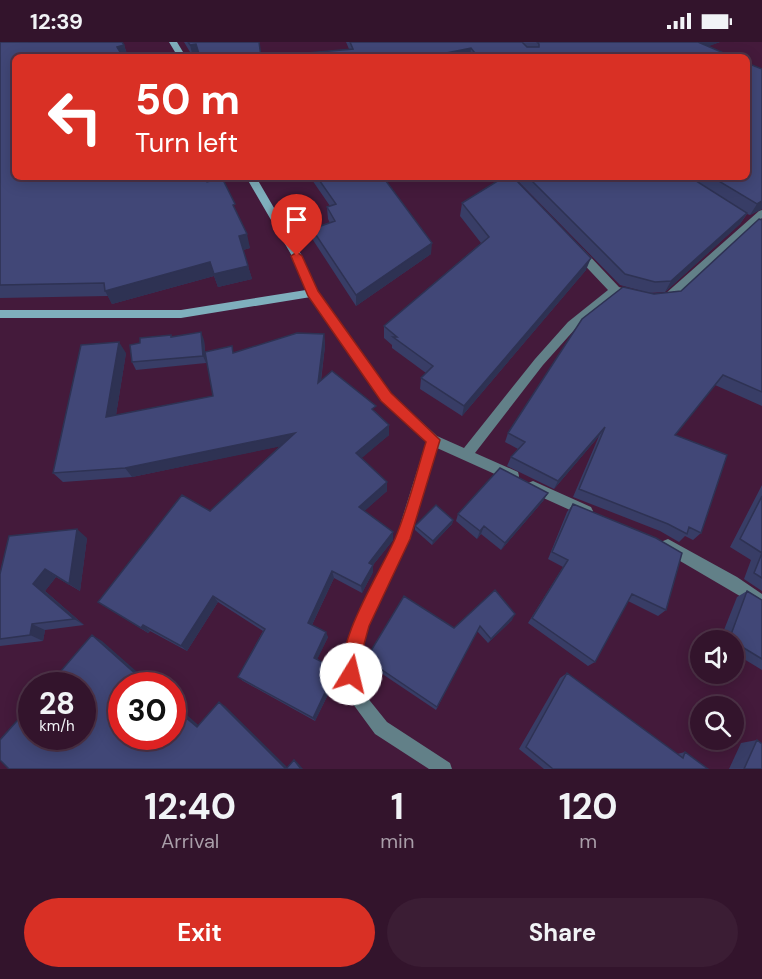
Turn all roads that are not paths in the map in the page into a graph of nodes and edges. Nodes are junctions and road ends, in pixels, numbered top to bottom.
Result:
1 (252, 180) edge
2 (762, 213) edge
3 (745, 221) junction
4 (762, 230) edge
5 (569, 242) edge
6 (615, 290) junction
7 (313, 292) junction
8 (0, 314) edge
9 (433, 440) junction
10 (466, 455) junction
11 (600, 516) edge
12 (654, 538) edge
13 (762, 602) edge
14 (444, 769) edge

1 - 7 street
2 - 3 street
3 - 4 street
3 - 6 street
5 - 6 street
6 - 10 street
7 - 8 street
7 - 9 street
9 - 10 street
9 - 14 street
10 - 11 street
12 - 13 street

